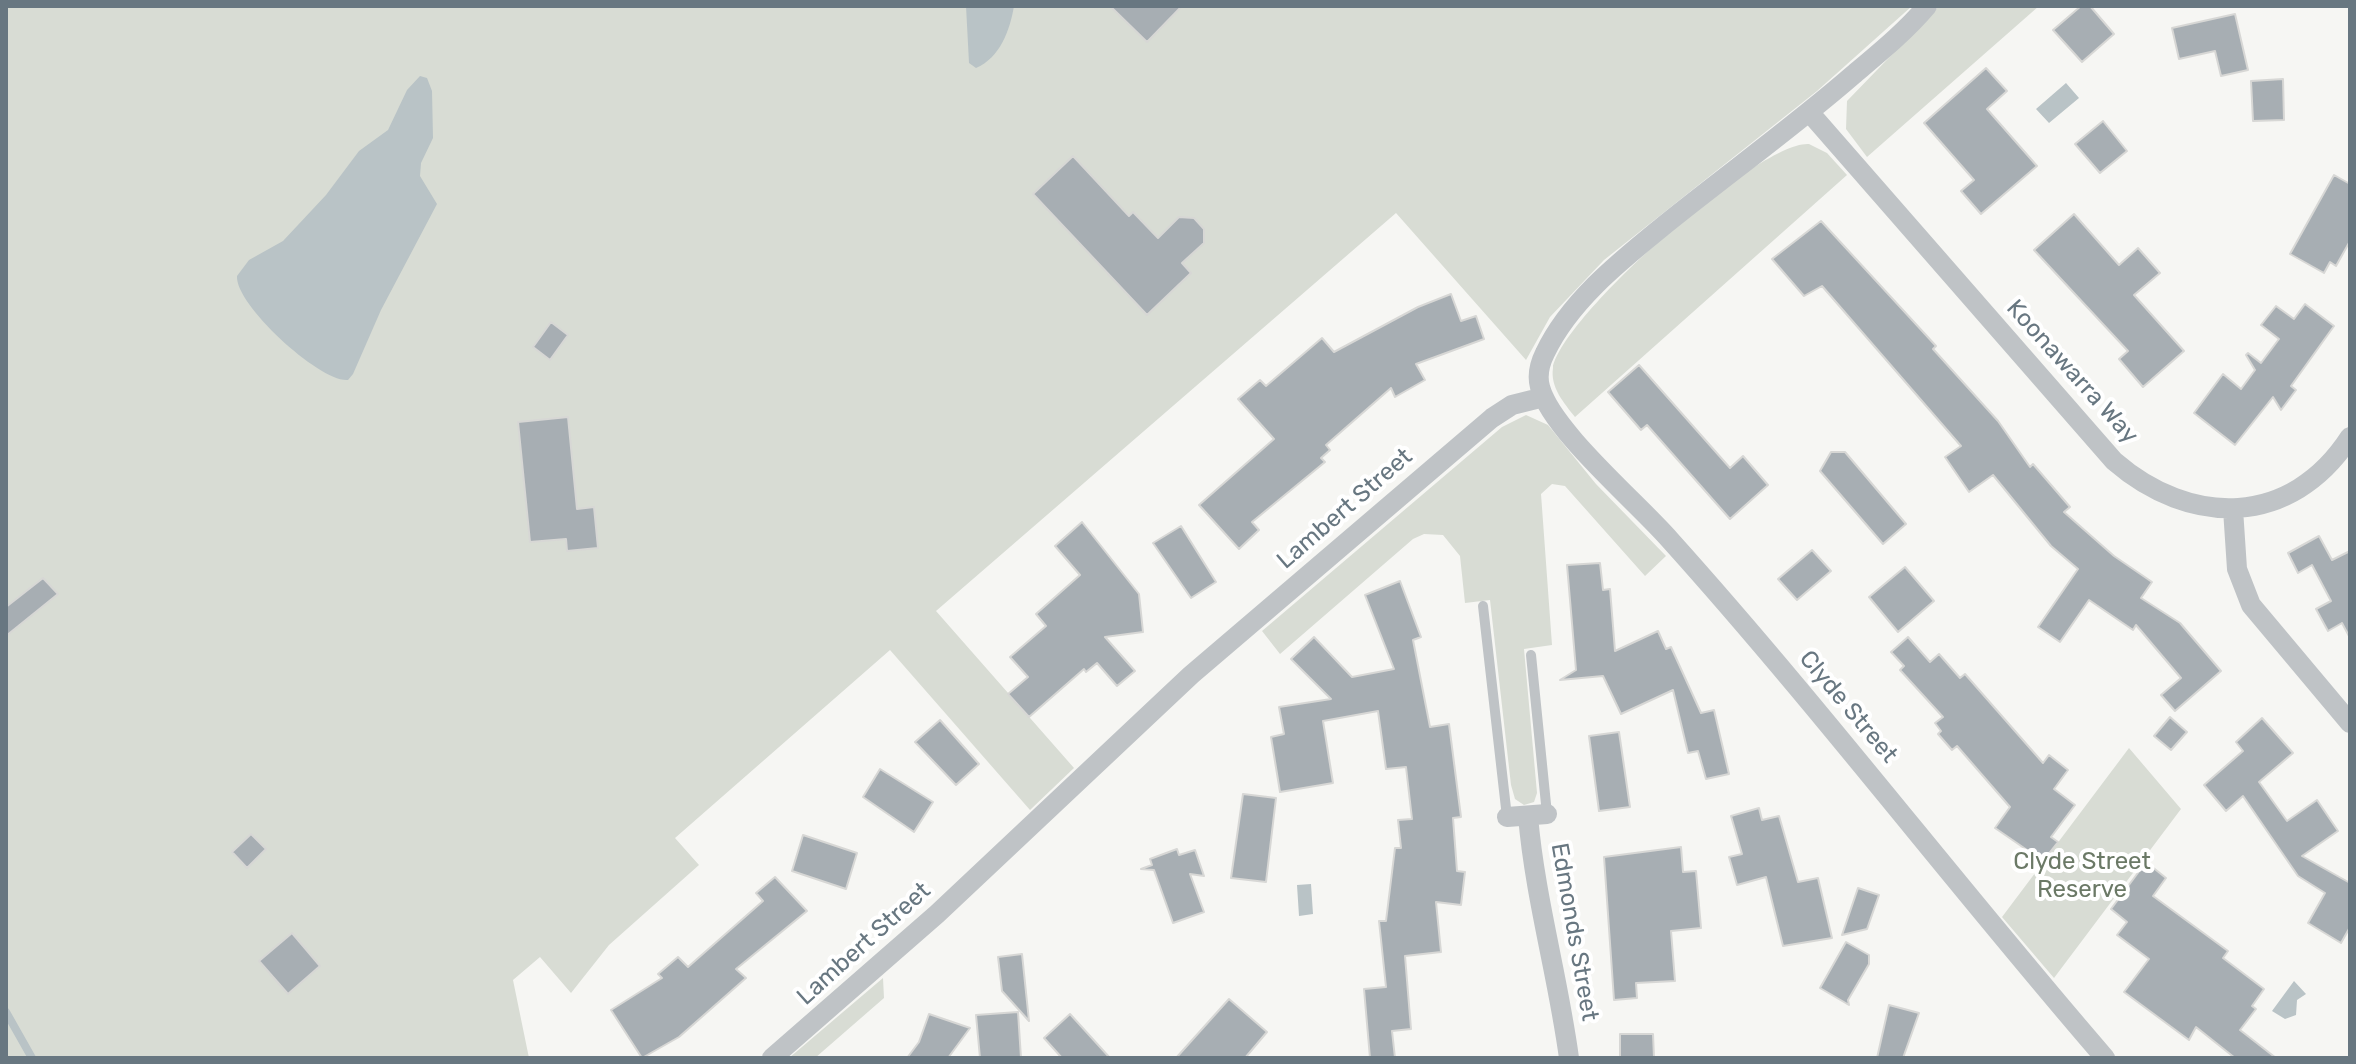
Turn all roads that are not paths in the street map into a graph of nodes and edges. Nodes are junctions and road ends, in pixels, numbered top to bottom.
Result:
1 (1927, 6) edge
2 (1810, 113) junction
3 (1544, 397) junction
4 (2350, 437) edge
5 (2233, 509) junction
6 (1483, 606) dead end
7 (1531, 655) dead end
8 (2350, 723) edge
9 (1527, 816) junction
10 (772, 1058) edge
11 (1569, 1058) edge
12 (2105, 1058) edge

1 - 2 street
2 - 3 street
2 - 5 street, Koonawarra Way
3 - 10 street, Lambert Street
3 - 12 street, Clyde Street
4 - 5 street, Koonawarra Way
5 - 8 street
6 - 9 lane, Edmonds Street
7 - 9 lane, Edmonds Street
9 - 11 street, Edmonds Street

